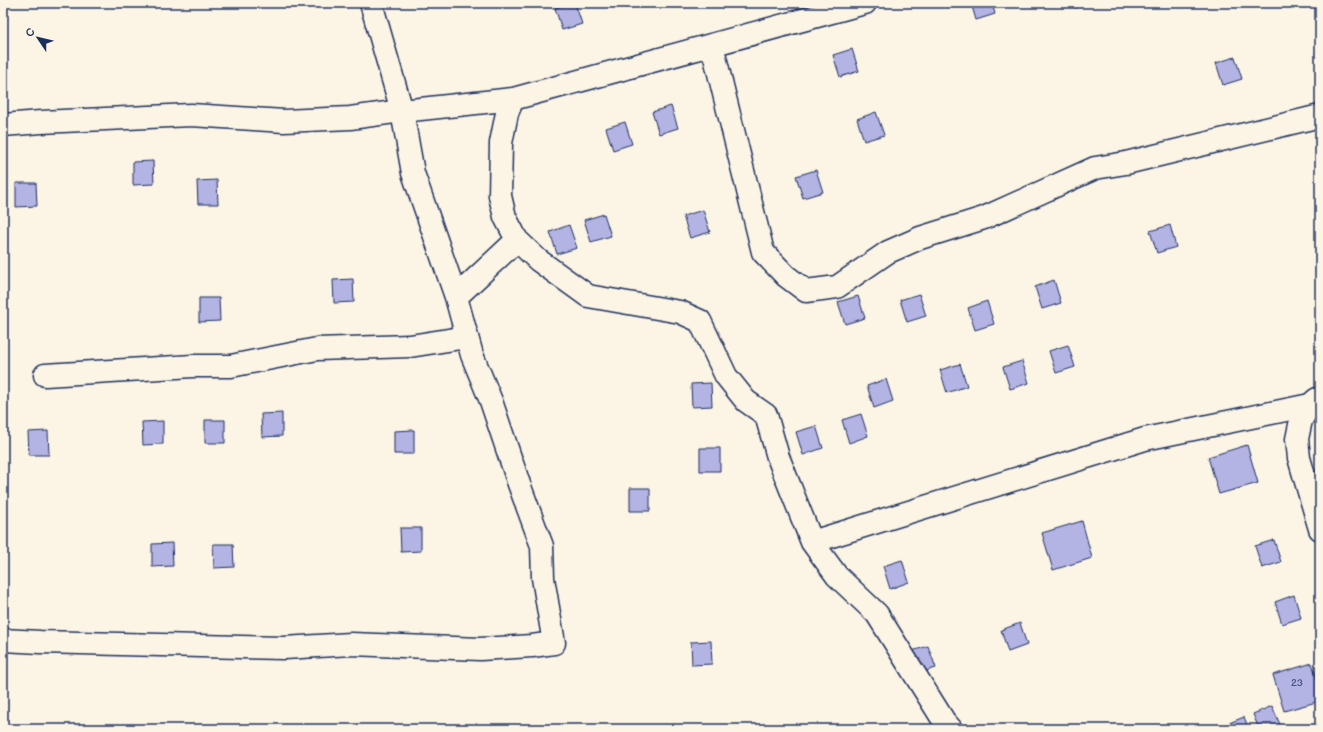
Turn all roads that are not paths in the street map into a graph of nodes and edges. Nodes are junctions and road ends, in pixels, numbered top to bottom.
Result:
1 (371, 3) edge
2 (865, 3) edge
3 (712, 45) junction
4 (513, 99) junction
5 (402, 111) junction
6 (1320, 116) edge
7 (3, 125) edge
8 (517, 240) junction
9 (456, 297) junction
10 (467, 338) junction
11 (45, 375) dead end
12 (1315, 401) edge
13 (1320, 529) edge
14 (812, 542) junction
15 (3, 640) edge
16 (951, 729) edge

1 - 5 street
2 - 3 street
3 - 4 street
3 - 6 street
4 - 5 street
4 - 8 street
5 - 7 street
5 - 9 street
8 - 9 street
8 - 14 street
9 - 10 street
10 - 11 street
10 - 15 street
12 - 13 street
12 - 14 street
14 - 16 street

